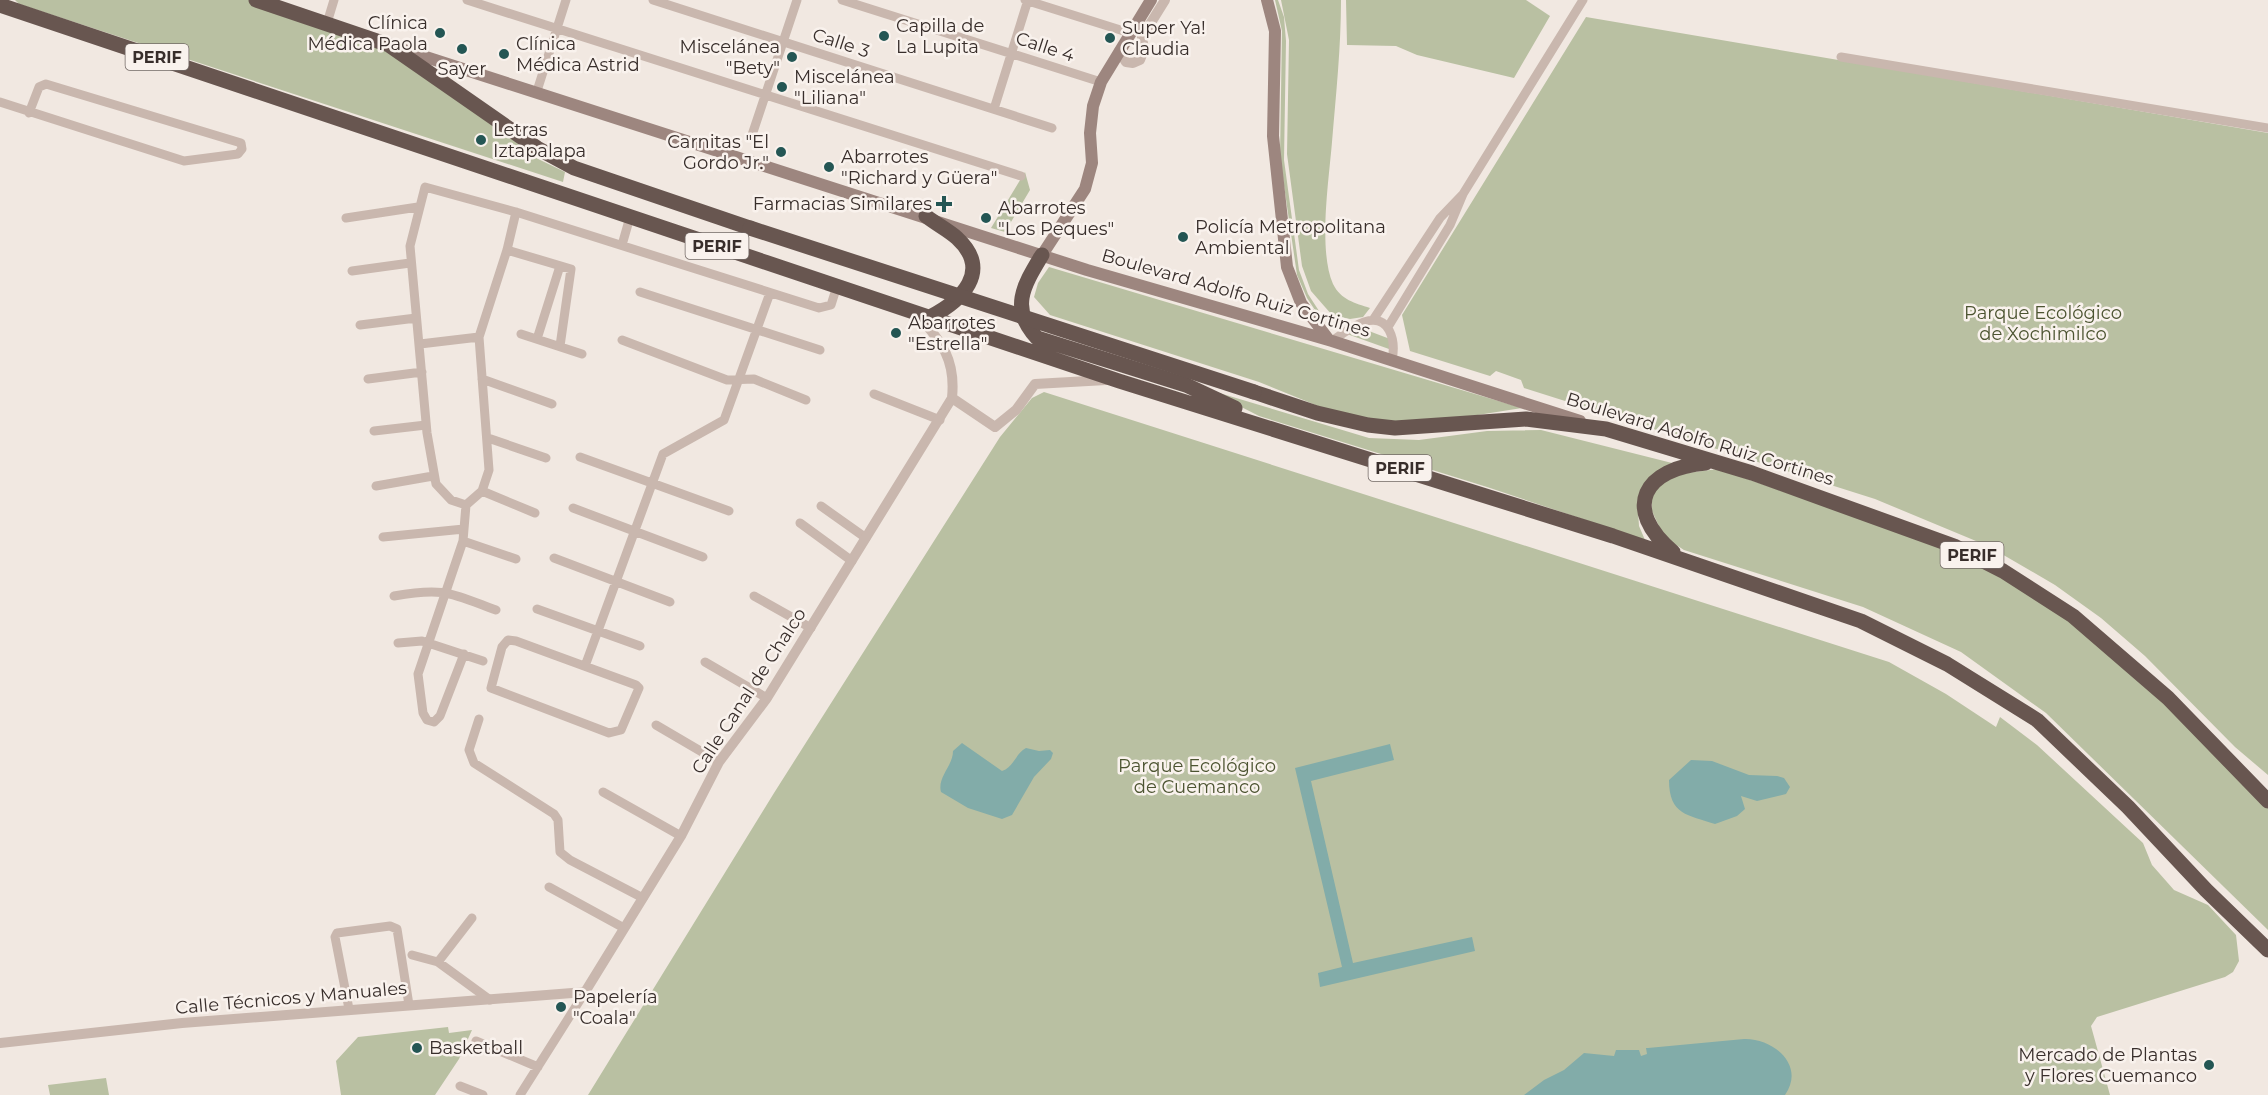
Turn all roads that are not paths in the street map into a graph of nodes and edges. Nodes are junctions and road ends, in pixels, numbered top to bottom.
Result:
1 (256, 0) edge
2 (334, 0) edge
3 (467, 0) edge
4 (566, 0) edge
5 (654, 0) edge
6 (797, 0) edge
7 (842, 0) edge
8 (1027, 0) edge
9 (1151, 0) edge
10 (1165, 0) edge
11 (1268, 0) edge
12 (1583, 0) edge
13 (0, 5) edge
14 (327, 23) junction
15 (557, 29) junction
16 (1130, 33) junction
17 (784, 42) junction
18 (389, 45) junction
19 (1119, 51) junction
20 (1012, 54) junction
21 (1842, 57) dead end
22 (1101, 82) junction
23 (537, 91) junction
24 (767, 96) junction
25 (0, 102) edge
26 (994, 110) junction
27 (29, 113) junction
28 (1052, 128) dead end
29 (2268, 128) edge
30 (753, 135) dead end
31 (1021, 176) dead end
32 (1463, 194) junction
33 (418, 207) junction
34 (516, 212) junction
35 (926, 216) junction
36 (630, 217) junction
37 (346, 218) dead end
38 (622, 245) junction
39 (507, 250) junction
40 (1042, 255) junction
41 (410, 263) junction
42 (560, 266) junction
43 (352, 271) dead end
44 (1405, 274) junction
45 (1416, 280) junction
46 (837, 286) junction
47 (640, 292) dead end
48 (770, 293) junction
49 (923, 315) junction
50 (416, 318) junction
51 (1372, 320) junction
52 (360, 325) dead end
53 (1388, 327) junction
54 (758, 330) junction
55 (521, 334) dead end
56 (479, 337) junction
57 (537, 339) junction
58 (622, 340) dead end
59 (1331, 341) junction
60 (420, 344) junction
61 (560, 346) junction
62 (820, 350) dead end
63 (582, 354) dead end
64 (1392, 360) junction
65 (422, 372) junction
66 (368, 379) dead end
67 (483, 379) junction
68 (741, 380) junction
69 (1119, 381) junction
70 (874, 394) dead end
71 (807, 400) dead end
72 (956, 402) junction
73 (552, 404) dead end
74 (940, 420) junction
75 (426, 425) junction
76 (1606, 429) junction
77 (374, 431) dead end
78 (1285, 431) junction
79 (488, 438) junction
80 (580, 457) dead end
81 (546, 458) dead end
82 (1715, 462) junction
83 (433, 476) junction
84 (652, 483) junction
85 (376, 486) dead end
86 (482, 491) junction
87 (466, 505) junction
88 (821, 506) dead end
89 (573, 508) dead end
90 (729, 511) dead end
91 (535, 513) dead end
92 (800, 524) dead end
93 (465, 529) junction
94 (634, 533) junction
95 (383, 537) dead end
96 (866, 538) junction
97 (463, 541) junction
98 (703, 557) dead end
99 (555, 558) dead end
100 (1680, 558) junction
101 (516, 559) dead end
102 (852, 561) junction
103 (617, 582) junction
104 (447, 591) junction
105 (394, 596) dead end
106 (754, 596) dead end
107 (670, 602) dead end
108 (537, 609) dead end
109 (496, 610) dead end
110 (811, 628) junction
111 (598, 632) junction
112 (398, 643) dead end
113 (429, 644) junction
114 (640, 646) dead end
115 (464, 654) junction
116 (483, 661) dead end
117 (705, 662) dead end
118 (585, 666) junction
119 (767, 698) junction
120 (478, 719) dead end
121 (656, 725) dead end
122 (718, 762) junction
123 (603, 792) dead end
124 (2268, 801) edge
125 (681, 836) junction
126 (549, 887) dead end
127 (643, 898) junction
128 (472, 918) dead end
129 (624, 928) junction
130 (2268, 950) edge
131 (412, 955) dead end
132 (438, 962) junction
133 (585, 992) junction
134 (490, 1000) junction
135 (409, 1005) junction
136 (349, 1009) junction
137 (476, 1041) dead end
138 (0, 1043) edge
139 (538, 1067) junction
140 (460, 1086) dead end
141 (483, 1095) edge
142 (520, 1095) edge

1 - 14 highway, PERIF
2 - 14 street
3 - 15 street
4 - 15 street
5 - 17 street, Calle 3
6 - 17 street
7 - 20 street, Calle 4
8 - 16 street
8 - 20 street
9 - 16 main road
10 - 19 street
11 - 59 main road
12 - 32 street
13 - 36 highway, PERIF
14 - 18 highway, PERIF
15 - 23 street
15 - 24 street
16 - 19 main road
17 - 24 street
17 - 26 street, Calle 3
18 - 23 main road, PERIF
18 - 76 highway, PERIF, bridge
19 - 22 main road
20 - 22 street, Calle 4
20 - 26 street
21 - 29 street
22 - 40 main road
23 - 35 main road, PERIF
24 - 30 street
24 - 31 street
25 - 27 street
26 - 28 street, Calle 3
27 - 27 street
32 - 44 street
32 - 45 street
33 - 34 street
33 - 37 street
33 - 41 street
34 - 38 street
34 - 39 street
35 - 40 main road, PERIF
35 - 49 highway
36 - 38 street
36 - 46 highway, PERIF
38 - 48 street
39 - 42 street
39 - 56 street
40 - 59 main road, Boulevard Adolfo Ruiz Cortines / PERIF
40 - 78 highway
41 - 43 street
41 - 50 street
42 - 57 street
42 - 61 street
44 - 45 street
44 - 51 street
45 - 53 street
46 - 48 street
46 - 49 highway, PERIF
47 - 54 street
48 - 54 street
49 - 69 highway, PERIF
49 - 72 street, Calle Canal de Chalco
50 - 52 street
50 - 60 street
51 - 53 street
51 - 59 street
53 - 64 street
54 - 62 street
54 - 68 street
55 - 57 street
56 - 60 street
56 - 67 street
57 - 61 street
58 - 68 street
59 - 64 main road, Boulevard Adolfo Ruiz Cortines / PERIF
60 - 65 street
61 - 63 street
64 - 76 main road, Boulevard Adolfo Ruiz Cortines / PERIF
65 - 66 street
65 - 75 street
67 - 73 street
67 - 79 street
68 - 71 street
68 - 84 street
69 - 72 street
69 - 78 highway, PERIF
70 - 74 street
72 - 74 street, Calle Canal de Chalco
74 - 96 street, Calle Canal de Chalco
75 - 77 street
75 - 83 street
76 - 82 highway, Boulevard Adolfo Ruiz Cortines / PERIF
78 - 100 highway, PERIF
79 - 81 street
79 - 86 street
80 - 84 street
82 - 100 highway
82 - 124 highway, Boulevard Adolfo Ruiz Cortines / PERIF
83 - 85 street
83 - 87 street
84 - 90 street
84 - 94 street
86 - 87 street
86 - 91 street
87 - 93 street
88 - 96 street
89 - 94 street
92 - 102 street
93 - 95 street
93 - 97 street
94 - 98 street
94 - 103 street
96 - 102 street, Calle Canal de Chalco
97 - 101 street
97 - 104 street
99 - 103 street
100 - 130 highway, PERIF
102 - 110 street, Calle Canal de Chalco
103 - 107 street
103 - 111 street
104 - 105 street
104 - 109 street
104 - 113 street
106 - 110 street
108 - 111 street
110 - 119 street, Calle Canal de Chalco
111 - 114 street
111 - 118 street
112 - 113 street
113 - 115 street
113 - 115 street
115 - 116 street
117 - 119 street
118 - 118 street
119 - 122 street, Calle Canal de Chalco
120 - 127 street
121 - 122 street
122 - 125 street, Calle Canal de Chalco
123 - 125 street
125 - 127 street, Calle Canal de Chalco
126 - 129 street
127 - 129 street, Calle Canal de Chalco
128 - 132 street
129 - 133 street, Calle Canal de Chalco
131 - 132 street
132 - 134 street
133 - 134 street, Calle Técnicos y Manuales
133 - 139 street, Calle Canal de Chalco
134 - 135 street, Calle Técnicos y Manuales
135 - 136 street, Calle Técnicos y Manuales
135 - 136 street
136 - 138 street, Calle Técnicos y Manuales
137 - 139 street
139 - 142 street, Calle Canal de Chalco
140 - 141 street

